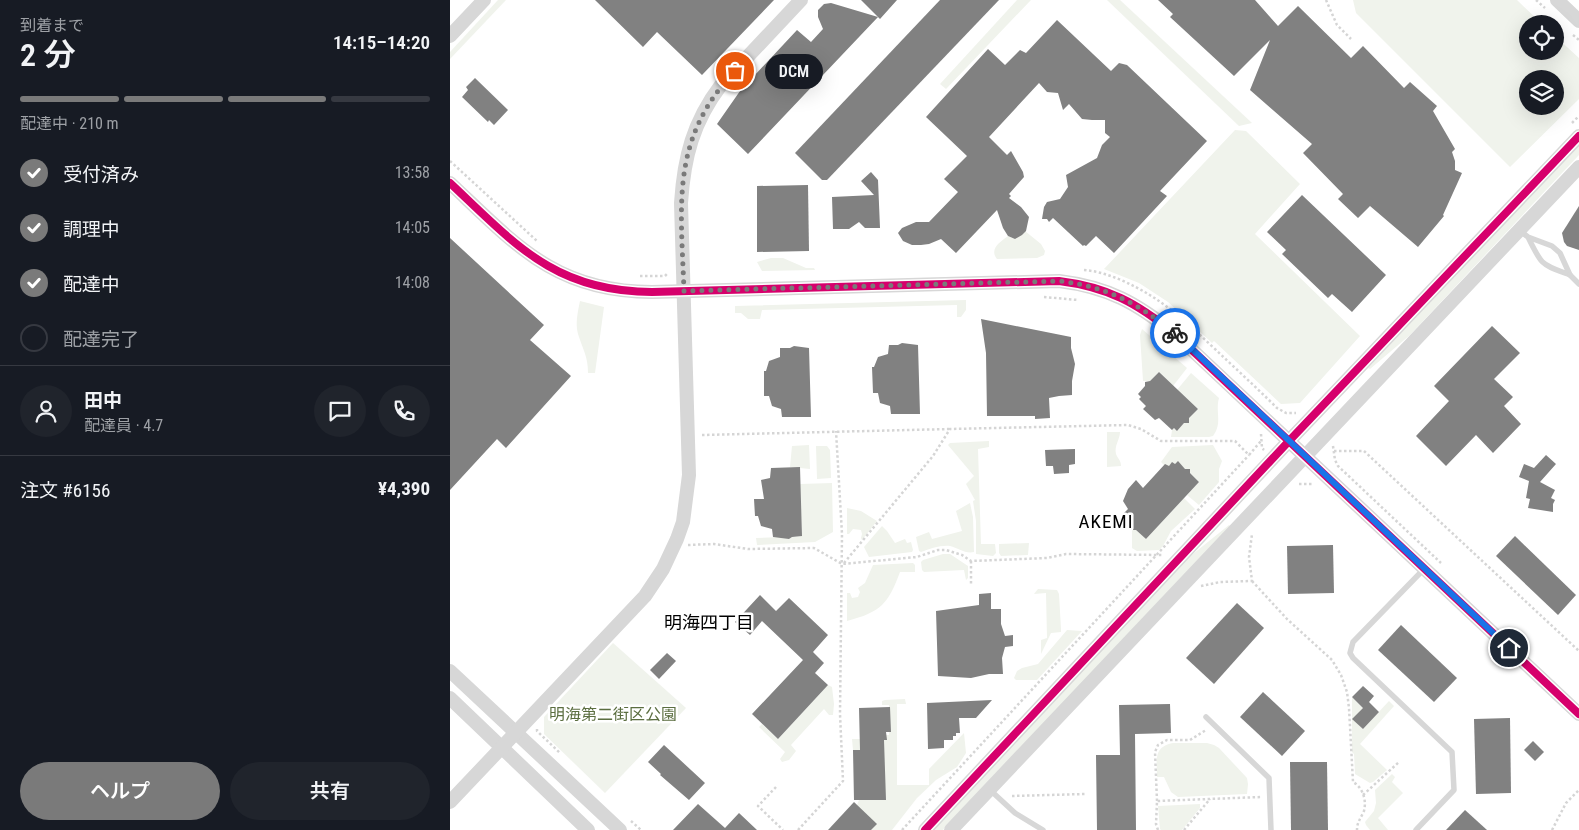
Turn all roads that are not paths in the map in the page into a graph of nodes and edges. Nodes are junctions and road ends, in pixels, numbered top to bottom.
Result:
1 (484, 0) edge
2 (801, 0) edge
3 (1557, 0) edge
4 (1579, 21) edge
5 (450, 36) edge
6 (1579, 136) edge
7 (1579, 167) edge
8 (450, 183) edge
9 (1524, 233) junction
10 (1570, 275) junction
11 (1579, 284) edge
12 (684, 291) junction
13 (1289, 441) junction
14 (1305, 456) junction
15 (1424, 569) junction
16 (450, 671) edge
17 (450, 698) edge
18 (1577, 712) edge
19 (1206, 717) dead end
20 (516, 733) junction
21 (502, 747) junction
22 (994, 794) junction
23 (450, 802) edge
24 (588, 830) edge
25 (620, 830) edge
26 (924, 830) edge
27 (951, 830) edge
28 (1043, 830) edge
29 (1271, 830) edge
30 (1416, 830) edge

1 - 5 street
2 - 12 street
3 - 4 street
6 - 13 street
7 - 9 street
8 - 12 street
9 - 10 lane
9 - 10 lane
9 - 14 street
10 - 11 lane
12 - 13 street
12 - 20 street
13 - 14 street
13 - 26 street
14 - 15 street
14 - 22 street
15 - 18 street
15 - 30 lane
16 - 20 street
17 - 21 street
19 - 29 lane
20 - 21 street
20 - 25 street
21 - 23 street
21 - 24 street
22 - 27 street
22 - 28 lane

